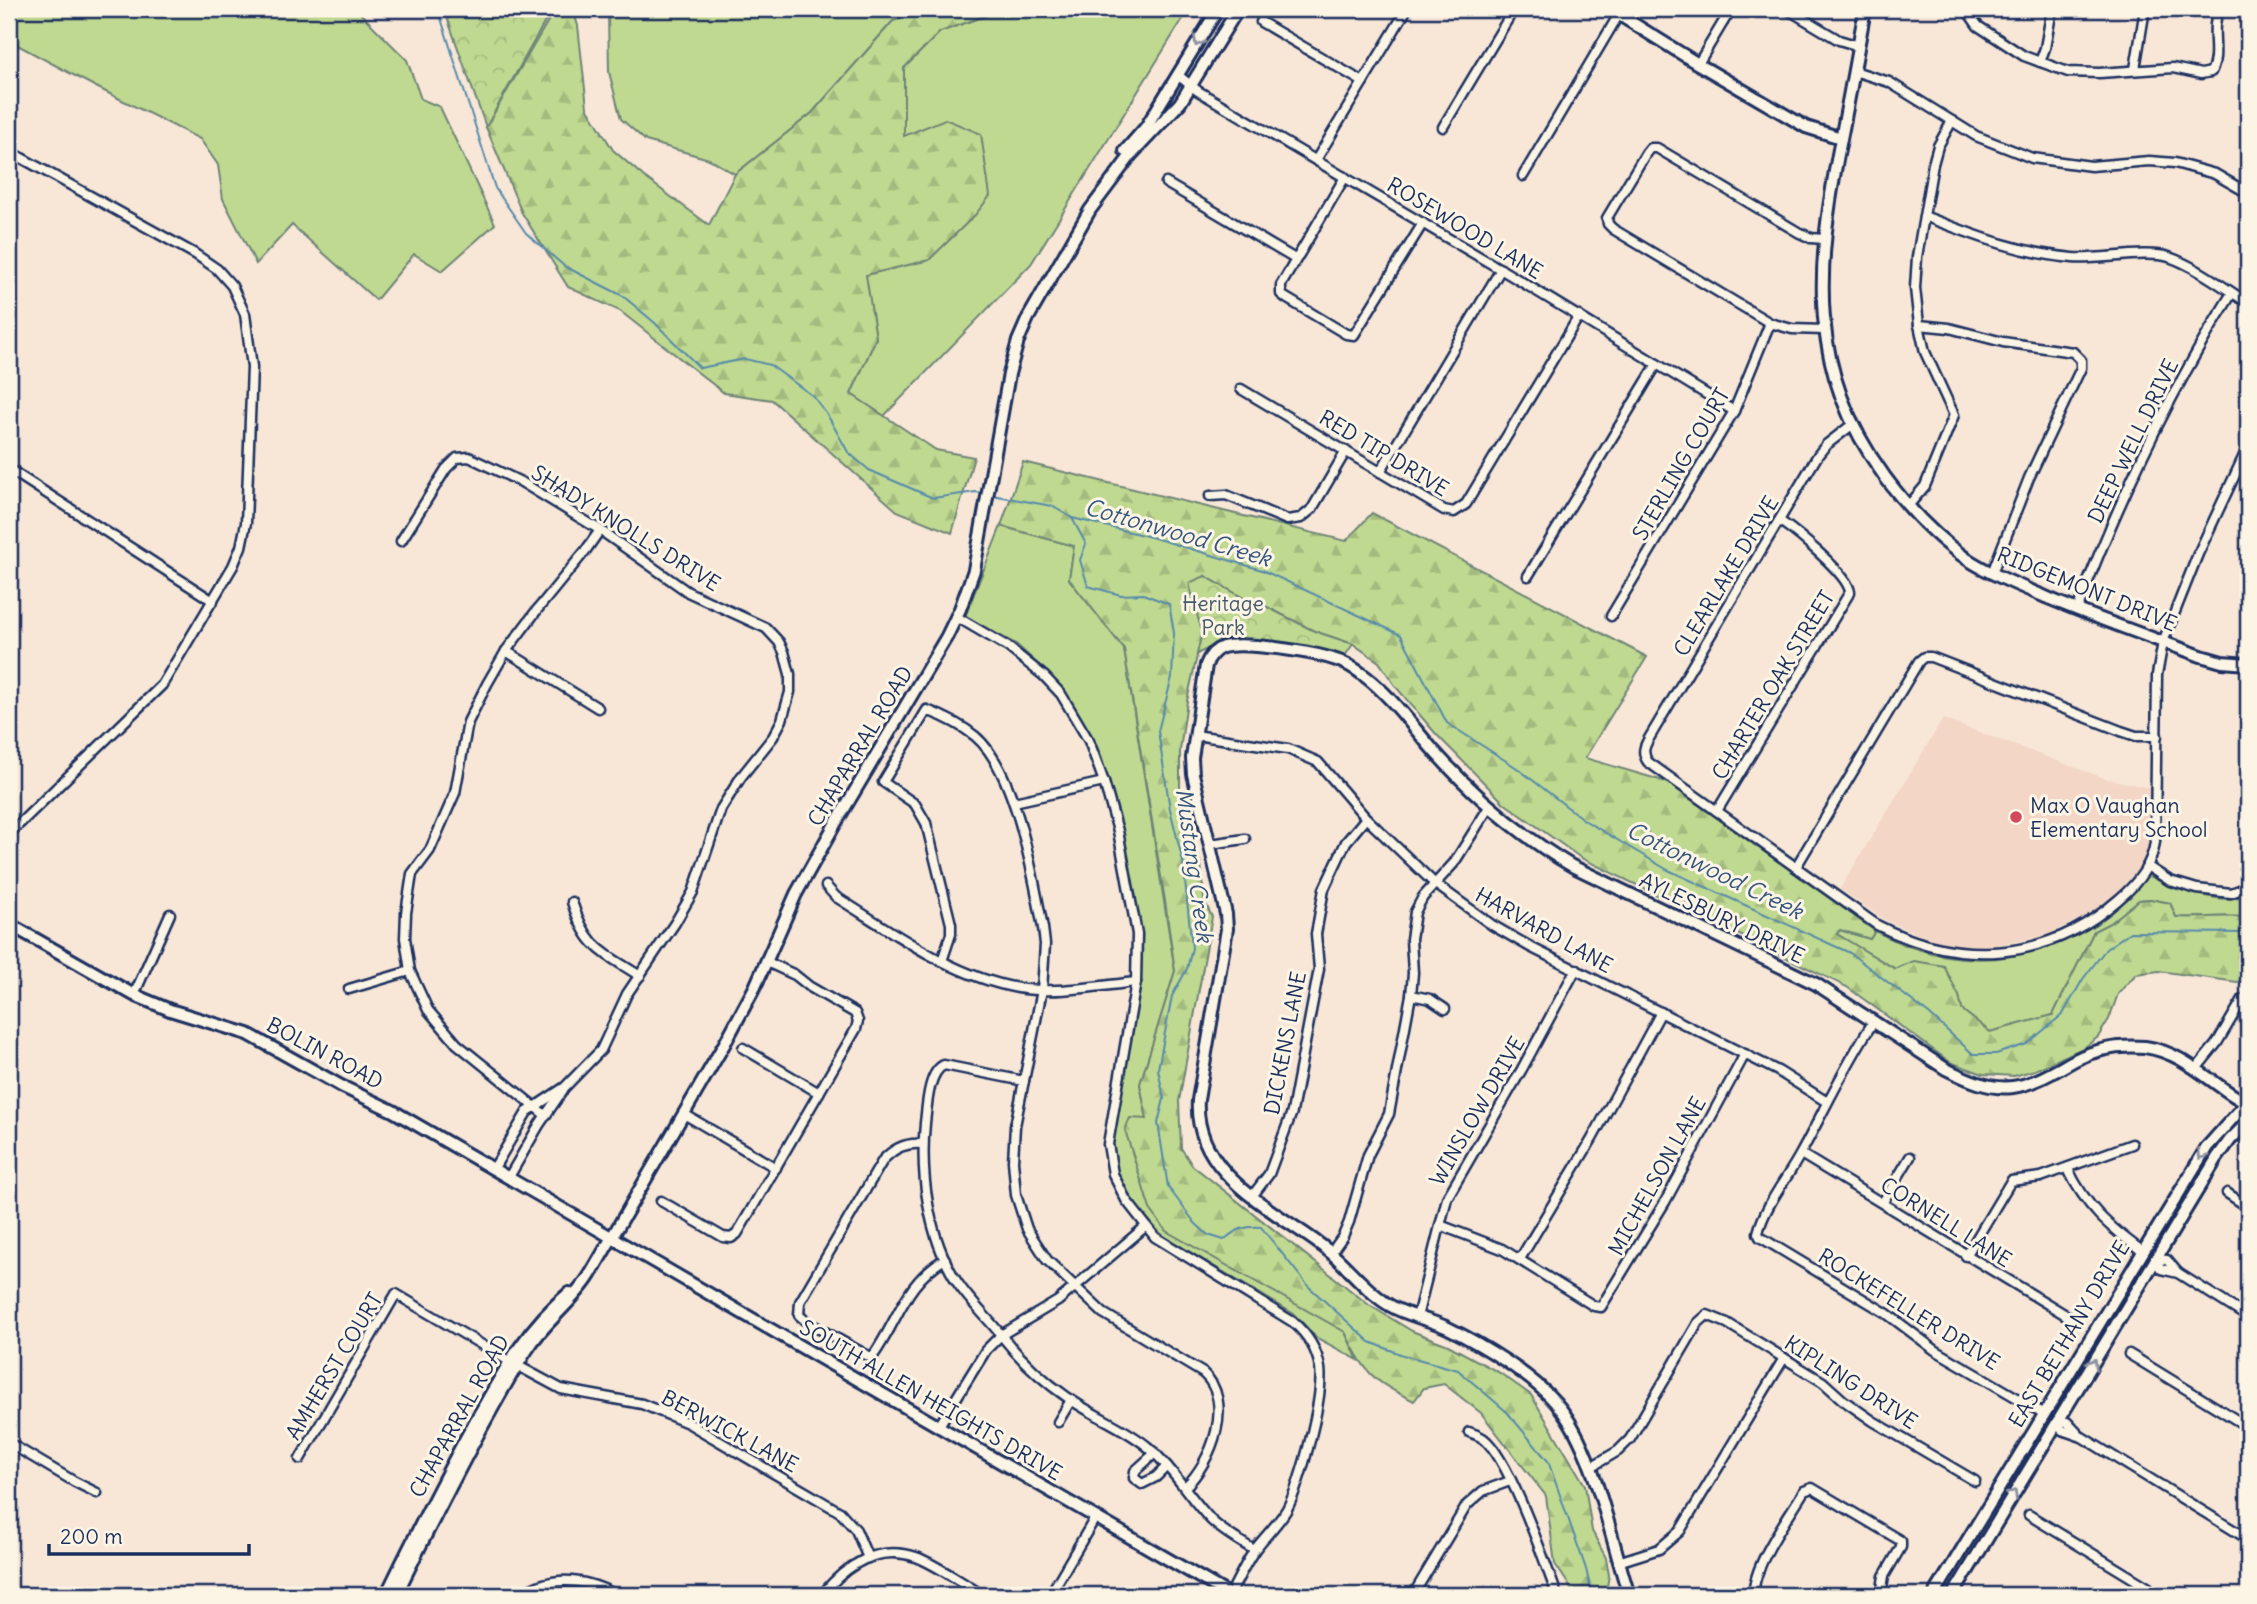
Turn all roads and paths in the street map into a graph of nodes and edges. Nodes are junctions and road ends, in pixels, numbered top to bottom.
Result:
1 (1218, 9) edge
2 (1238, 9) edge
3 (1407, 9) edge
4 (1514, 9) edge
5 (1731, 9) edge
6 (1787, 9) edge
7 (1865, 9) edge
8 (1966, 9) edge
9 (2052, 9) edge
10 (2145, 9) edge
11 (2219, 9) edge
12 (1617, 11) edge
13 (1261, 22) dead end
14 (1858, 46) junction
15 (2040, 62) junction
16 (1698, 64) junction
17 (2135, 69) junction
18 (1854, 71) junction
19 (1179, 76) junction
20 (1363, 82) junction
21 (1192, 86) junction
22 (1952, 121) junction
23 (1443, 127) dead end
24 (1841, 138) junction
25 (9, 151) edge
26 (1316, 160) junction
27 (1523, 176) dead end
28 (1345, 177) junction
29 (1166, 183) dead end
30 (2248, 193) edge
31 (1090, 210) junction
32 (1924, 216) junction
33 (1423, 223) junction
34 (1824, 239) junction
35 (1295, 259) junction
36 (1501, 269) junction
37 (2232, 292) junction
38 (2248, 303) edge
39 (1579, 316) junction
40 (1770, 323) junction
41 (1919, 325) junction
42 (1824, 330) junction
43 (1657, 364) junction
44 (1241, 389) dead end
45 (1734, 411) junction
46 (1853, 424) junction
47 (2248, 447) edge
48 (1346, 452) junction
49 (9, 469) edge
50 (1380, 472) junction
51 (1210, 496) dead end
52 (1908, 506) junction
53 (1780, 521) junction
54 (600, 530) junction
55 (401, 541) dead end
56 (1992, 573) junction
57 (1528, 576) dead end
58 (213, 601) junction
59 (2077, 610) junction
60 (1611, 616) dead end
61 (957, 617) junction
62 (2163, 642) junction
63 (506, 651) junction
64 (2248, 664) edge
65 (598, 708) dead end
66 (1195, 735) junction
67 (2157, 736) junction
68 (1104, 782) junction
69 (1014, 802) junction
70 (1489, 807) junction
71 (1717, 811) junction
72 (1366, 818) junction
73 (9, 834) edge
74 (1245, 839) dead end
75 (1210, 844) junction
76 (2147, 866) junction
77 (1796, 867) junction
78 (2248, 881) edge
79 (1434, 883) junction
80 (826, 886) dead end
81 (572, 902) dead end
82 (170, 914) dead end
83 (9, 924) edge
84 (942, 961) junction
85 (767, 962) junction
86 (1576, 970) junction
87 (410, 971) junction
88 (640, 975) junction
89 (1136, 982) junction
90 (349, 989) dead end
91 (1042, 990) junction
92 (134, 995) junction
93 (1411, 995) junction
94 (2243, 999) dead end
95 (1445, 1009) dead end
96 (1661, 1012) junction
97 (1874, 1021) junction
98 (743, 1048) dead end
99 (1745, 1054) junction
100 (2196, 1069) junction
101 (1024, 1081) junction
102 (565, 1087) junction
103 (819, 1093) junction
104 (1827, 1102) junction
105 (2248, 1103) edge
106 (534, 1107) junction
107 (684, 1114) junction
108 (545, 1115) junction
109 (2248, 1122) edge
110 (923, 1144) junction
111 (2132, 1144) dead end
112 (506, 1147) junction
113 (1801, 1154) junction
114 (520, 1156) junction
115 (1910, 1157) dead end
116 (494, 1168) junction
117 (776, 1168) junction
118 (2068, 1169) junction
119 (509, 1177) junction
120 (2227, 1193) dead end
121 (1253, 1195) junction
122 (661, 1201) dead end
123 (1883, 1202) junction
124 (2248, 1207) edge
125 (1440, 1225) junction
126 (1145, 1227) junction
127 (612, 1238) junction
128 (2142, 1251) junction
129 (1331, 1254) junction
130 (1966, 1256) junction
131 (945, 1259) junction
132 (1520, 1259) junction
133 (2155, 1259) junction
134 (1076, 1285) junction
135 (1417, 1317) junction
136 (2248, 1317) edge
137 (2074, 1320) dead end
138 (1001, 1335) junction
139 (2129, 1353) dead end
140 (1784, 1358) junction
141 (513, 1364) junction
142 (1071, 1400) junction
143 (2043, 1413) junction
144 (2057, 1421) junction
145 (1058, 1422) dead end
146 (939, 1426) junction
147 (2248, 1427) edge
148 (1469, 1432) dead end
149 (9, 1443) edge
150 (1155, 1453) junction
151 (300, 1460) dead end
152 (1167, 1466) junction
153 (1591, 1467) junction
154 (1510, 1481) junction
155 (1975, 1481) dead end
156 (1185, 1487) junction
157 (1997, 1489) junction
158 (97, 1493) dead end
159 (2029, 1515) dead end
160 (1095, 1518) junction
161 (2248, 1539) edge
162 (1254, 1550) junction
163 (1976, 1556) junction
164 (868, 1558) junction
165 (1618, 1562) junction
166 (2248, 1587) edge
167 (386, 1595) edge
168 (396, 1595) edge
169 (521, 1595) edge
170 (616, 1595) edge
171 (821, 1595) edge
172 (983, 1595) edge
173 (1051, 1595) edge
174 (1230, 1595) edge
175 (1413, 1595) edge
176 (1557, 1595) edge
177 (1629, 1595) edge
178 (1754, 1595) edge
179 (1881, 1595) edge
180 (1934, 1595) edge
181 (1953, 1595) edge
182 (2153, 1595) edge
183 (2248, 1595) edge

1 -> 19 main road, CHAPARRAL ROAD
2 - 21 main road, CHAPARRAL ROAD
3 - 20 street
4 - 23 street
5 - 16 street
6 - 14 street
7 - 14 main road, RIDGEMONT DRIVE
8 - 15 street
9 - 15 street
10 - 17 street
11 - 17 street
12 - 16 main road
12 - 27 street
13 - 20 street
14 - 18 main road, RIDGEMONT DRIVE
15 - 17 street
16 - 24 main road
18 - 22 street
18 - 24 main road, RIDGEMONT DRIVE
19 - 21 street, ROSEWOOD LANE
19 - 31 main road, CHAPARRAL ROAD
20 - 26 street
21 - 26 street, ROSEWOOD LANE
21 - 31 main road, CHAPARRAL ROAD
22 - 30 street
22 - 32 street
24 - 34 main road, RIDGEMONT DRIVE
25 - 58 street
26 - 28 street, ROSEWOOD LANE
28 - 33 street, ROSEWOOD LANE
28 - 35 street
29 - 35 street
31 - 61 main road, CHAPARRAL ROAD
32 - 37 street
32 - 41 street
33 - 35 street
33 - 36 street, ROSEWOOD LANE
34 - 40 street
34 - 42 main road, RIDGEMONT DRIVE
36 - 39 street, ROSEWOOD LANE
36 - 50 street
37 - 38 street
37 - 59 street, DEEP WELL DRIVE
39 - 43 street, ROSEWOOD LANE
39 - 50 street, RED TIP DRIVE
40 - 42 street
40 - 45 street, STERLING COURT
41 - 52 street
41 - 56 street
42 - 46 main road, RIDGEMONT DRIVE
43 - 45 street, ROSEWOOD LANE
43 - 57 street
44 - 48 street, RED TIP DRIVE
45 - 60 street, STERLING COURT
46 - 52 main road, RIDGEMONT DRIVE
46 - 53 street, CLEARLAKE DRIVE
47 - 62 street
48 - 50 street, RED TIP DRIVE
48 - 51 street
49 - 58 street
52 - 56 main road, RIDGEMONT DRIVE
53 - 71 street, CHARTER OAK STREET
53 - 71 street, CLEARLAKE DRIVE
54 - 55 street, SHADY KNOLLS DRIVE
54 - 63 street
54 - 88 street, SHADY KNOLLS DRIVE
56 - 59 main road, RIDGEMONT DRIVE
58 - 73 street
59 - 62 main road, RIDGEMONT DRIVE
61 - 68 street
61 - 85 main road, CHAPARRAL ROAD
62 - 64 main road, RIDGEMONT DRIVE
62 - 67 street
63 - 65 street
63 - 87 street
66 - 70 main road, AYLESBURY DRIVE
66 - 72 street, HARVARD LANE
66 - 75 main road
67 - 76 street
67 - 77 street
68 - 69 street
68 - 89 street
69 - 84 street
69 - 91 street
70 - 79 street
70 - 97 main road, AYLESBURY DRIVE
71 - 77 street
72 - 79 street, HARVARD LANE
72 - 121 street, DICKENS LANE
74 - 75 street
75 - 121 main road
76 - 77 street
76 - 78 street
79 - 86 street, HARVARD LANE
79 - 93 street
80 - 84 street
81 - 88 street
82 - 92 street
83 - 92 main road, BOLIN ROAD
84 - 91 street
85 - 103 street
85 - 107 main road, CHAPARRAL ROAD
86 - 96 street, HARVARD LANE
86 - 125 street, WINSLOW DRIVE
87 - 90 street
87 - 106 street
88 - 102 street
89 - 91 street
89 - 126 street
91 - 101 street
92 - 116 main road, BOLIN ROAD
93 - 95 street
93 - 129 street
94 - 100 street
96 - 99 street, HARVARD LANE
96 - 132 street
97 - 100 main road, AYLESBURY DRIVE
97 - 104 street
98 - 103 street
99 - 104 street, HARVARD LANE
99 - 132 street, MICHELSON LANE
100 - 105 main road, AYLESBURY DRIVE
101 - 110 street
101 - 134 street
102 - 106 street
102 - 108 street
103 - 117 street
104 - 113 street
105 -> 128 main road, EAST BETHANY DRIVE
106 - 108 street
106 - 112 street
107 - 117 street
107 - 127 main road, CHAPARRAL ROAD
108 - 114 street
109 - 133 main road, EAST BETHANY DRIVE
110 - 131 street
110 - 131 street
111 - 118 street
112 - 114 street
112 - 116 street
113 - 123 street, CORNELL LANE
113 - 143 street, ROCKEFELLER DRIVE
114 - 119 street
115 - 123 street
116 - 119 main road, BOLIN ROAD
117 - 122 street
118 - 128 street
118 - 130 street
119 - 127 main road, BOLIN ROAD
120 - 124 street
121 - 129 main road
123 - 130 street, CORNELL LANE
125 - 132 street
125 - 135 street, WINSLOW DRIVE
126 - 134 street
126 - 162 street
127 - 141 main road, CHAPARRAL ROAD
127 - 146 main road, SOUTH ALLEN HEIGHTS DRIVE
128 - 133 main road
128 - 143 main road, EAST BETHANY DRIVE
129 - 135 main road
130 - 137 street, CORNELL LANE
131 - 138 street
133 - 136 street
144 -> 133 main road, EAST BETHANY DRIVE
134 - 138 street
134 - 156 street
135 - 153 main road
138 - 142 street
138 - 146 street
139 - 147 street
140 - 153 street, KIPLING DRIVE
140 - 155 street, KIPLING DRIVE
140 - 165 street
141 - 151 street, AMHERST COURT
141 - 164 street, BERWICK LANE
141 - 167 main road, CHAPARRAL ROAD
141 - 168 main road, CHAPARRAL ROAD
142 - 145 street
142 - 150 street
143 - 144 main road
143 - 157 main road, EAST BETHANY DRIVE
144 - 161 street
163 -> 144 main road, EAST BETHANY DRIVE
146 - 160 main road, SOUTH ALLEN HEIGHTS DRIVE
148 - 154 street
149 - 158 street
150 - 152 street
150 - 152 street
152 - 156 street
153 - 165 main road
154 - 175 street
154 - 176 street
156 - 162 street
157 - 163 main road
157 - 180 main road, EAST BETHANY DRIVE
159 - 182 street
160 - 173 street
160 - 174 main road, SOUTH ALLEN HEIGHTS DRIVE
162 - 174 street
163 - 181 main road, EAST BETHANY DRIVE
164 - 171 street
164 - 172 street
165 - 177 main road
166 - 183 street
169 - 170 street
178 - 179 street

